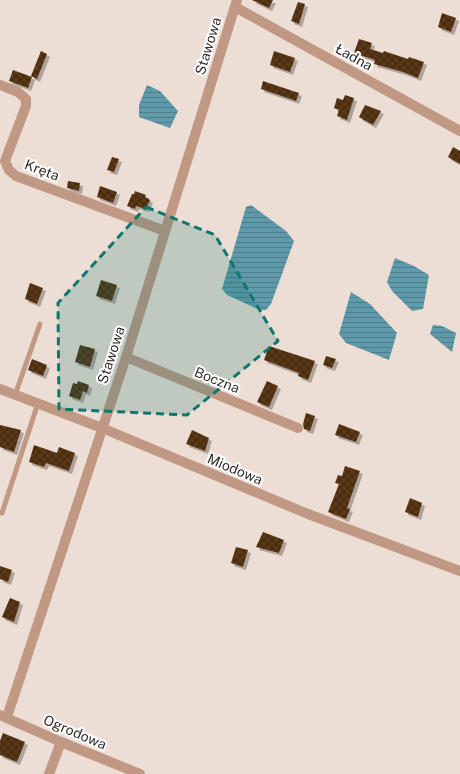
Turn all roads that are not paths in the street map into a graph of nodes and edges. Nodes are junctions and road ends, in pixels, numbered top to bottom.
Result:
1 (236, 3) edge
2 (0, 84) edge
3 (460, 131) edge
4 (165, 231) junction
5 (40, 324) dead end
6 (126, 357) junction
7 (0, 389) edge
8 (15, 395) junction
9 (38, 403) junction
10 (102, 428) junction
11 (298, 428) dead end
12 (2, 513) dead end
13 (460, 571) edge
14 (3, 716) edge
15 (60, 742) junction
16 (49, 774) edge
17 (140, 774) edge

1 - 3 street, Ładna
1 - 4 street, Stawowa
2 - 4 street, Kręta
4 - 6 street, Stawowa
5 - 8 lane
6 - 10 street, Stawowa
6 - 11 street, Boczna
7 - 8 street, Miodowa
8 - 9 street, Miodowa
9 - 10 street, Miodowa
9 - 12 lane
10 - 13 street, Miodowa
10 - 14 street, Stawowa
14 - 15 street, Ogrodowa
15 - 16 street
15 - 17 street, Ogrodowa

